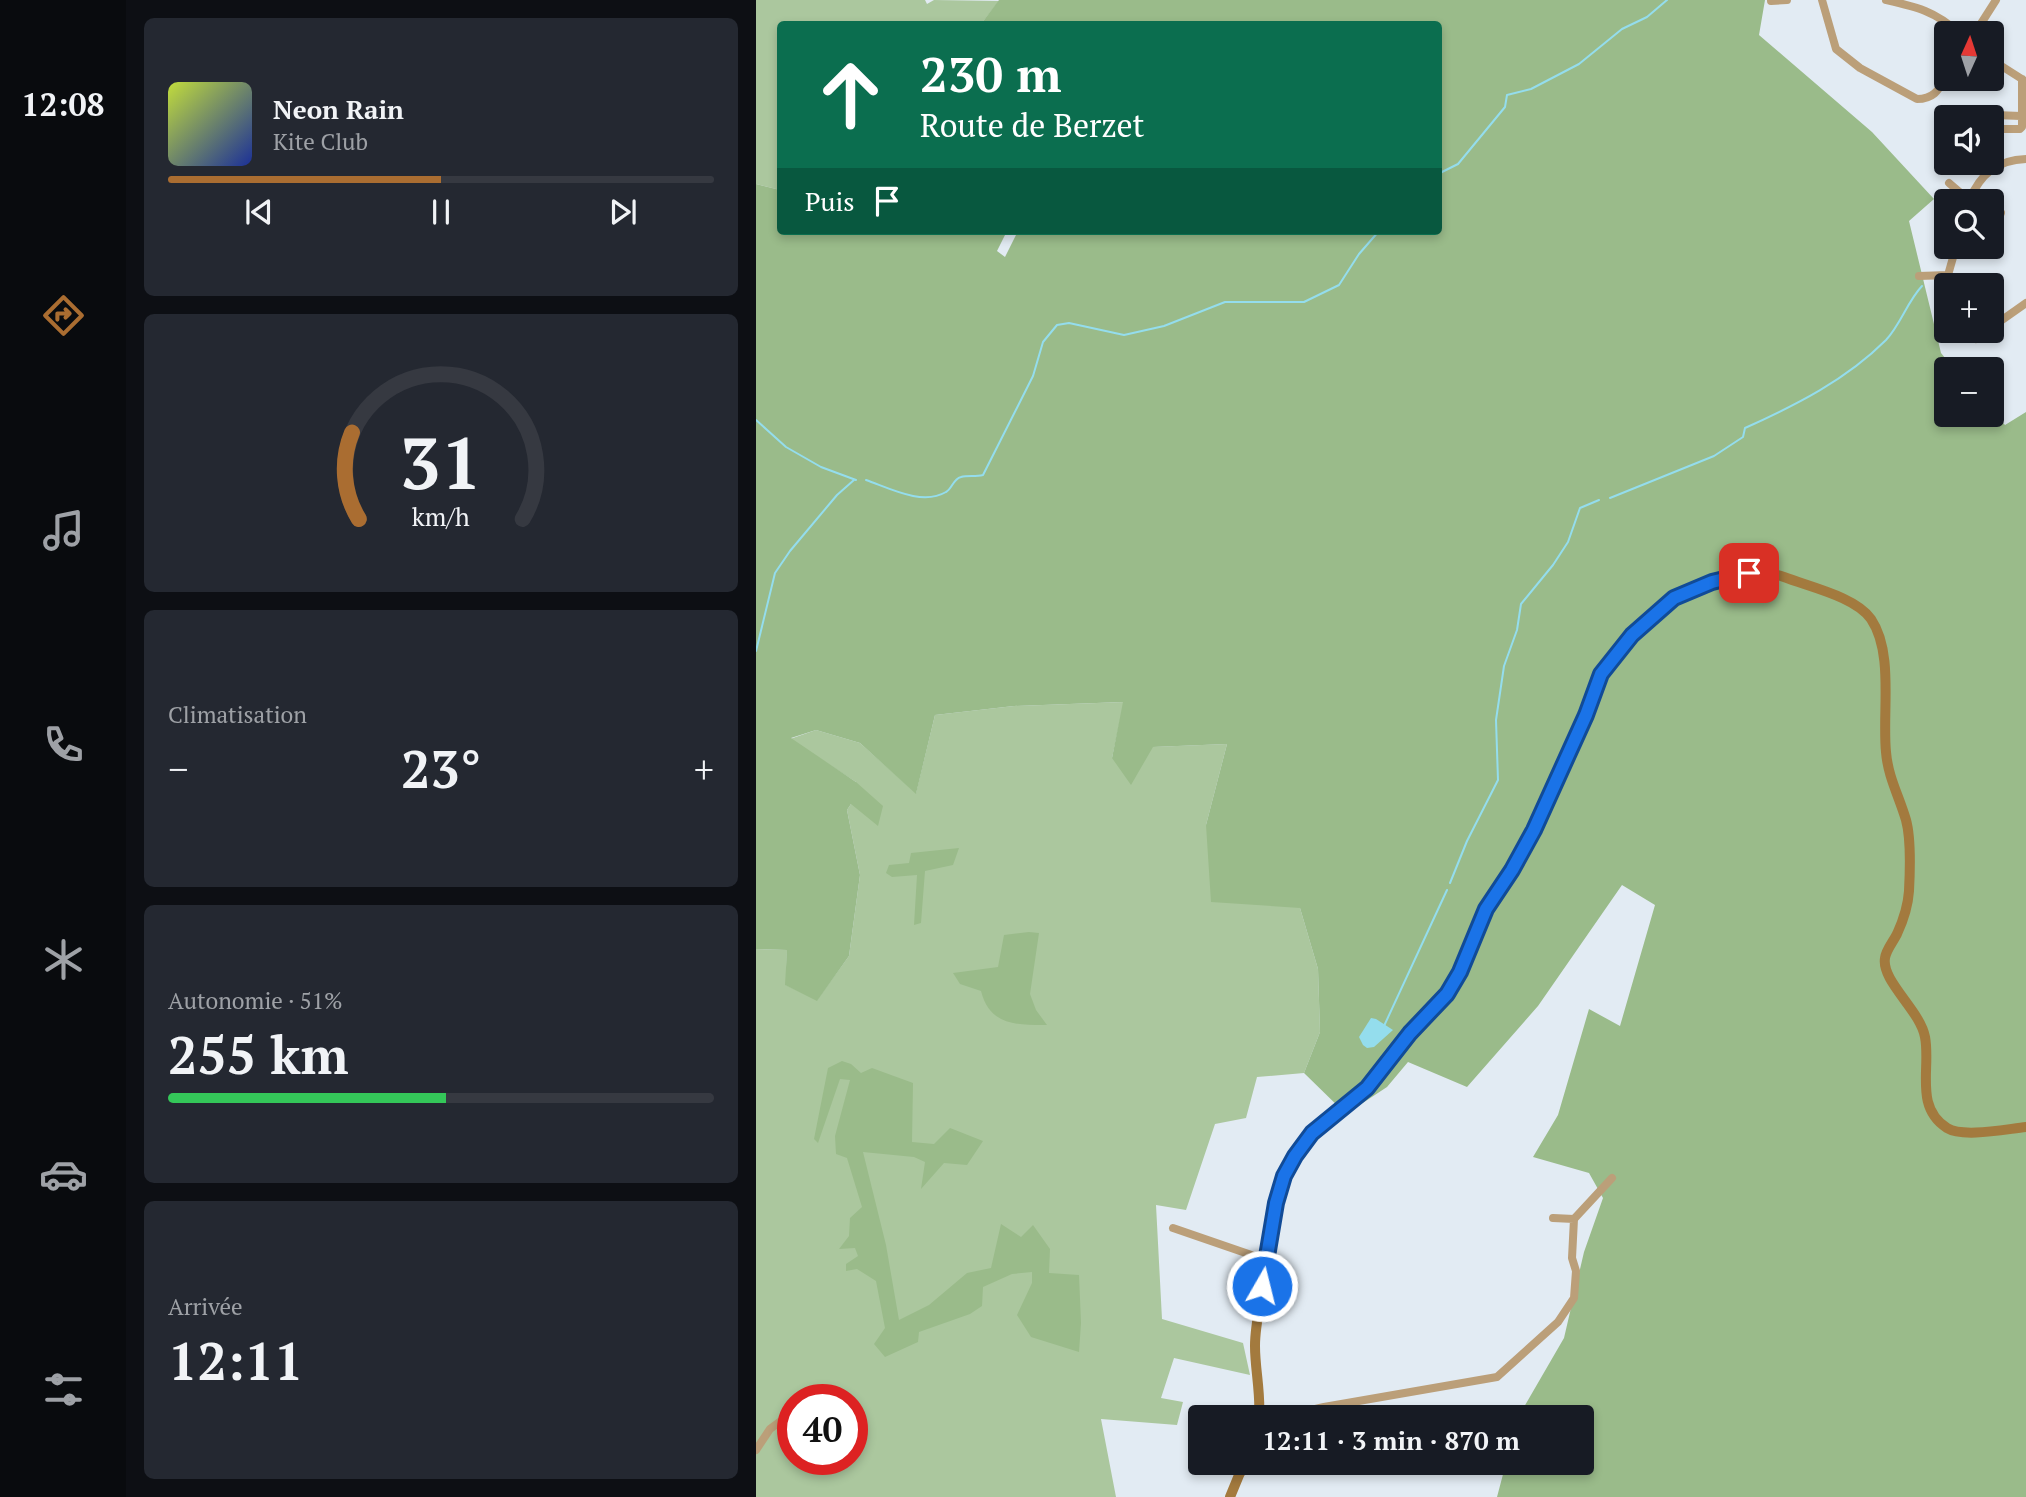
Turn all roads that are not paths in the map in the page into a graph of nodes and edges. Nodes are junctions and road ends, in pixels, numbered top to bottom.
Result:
1 (1787, 0) edge
2 (1822, 0) edge
3 (1886, 0) edge
4 (1996, 0) edge
5 (1771, 1) edge
6 (1946, 21) edge
7 (1983, 21) edge
8 (2004, 68) edge
9 (2024, 80) edge
10 (1938, 91) edge
11 (2004, 115) edge
12 (2021, 116) junction
13 (2004, 129) edge
14 (2026, 159) edge
15 (2004, 162) edge
16 (1949, 183) dead end
17 (1956, 189) edge
18 (1953, 259) edge
19 (1919, 276) dead end
20 (2026, 303) edge
21 (2004, 319) edge
22 (2026, 1127) edge
23 (1612, 1178) dead end
24 (1553, 1218) dead end
25 (1574, 1219) junction
26 (1173, 1228) dead end
27 (1266, 1260) junction
28 (1260, 1405) edge
29 (1336, 1405) edge
30 (777, 1424) edge
31 (756, 1450) edge
32 (1240, 1475) edge
33 (1230, 1497) edge

1 - 5 street
2 - 10 street
3 - 6 street
4 - 7 street
8 - 9 street
9 - 12 street
11 - 12 street
12 - 13 street
14 - 15 street
16 - 17 street
18 - 19 street
20 - 21 street
22 - 27 street
23 - 25 street
24 - 25 street
25 - 29 street
26 - 27 street
27 - 28 street
30 - 31 street
32 - 33 street

